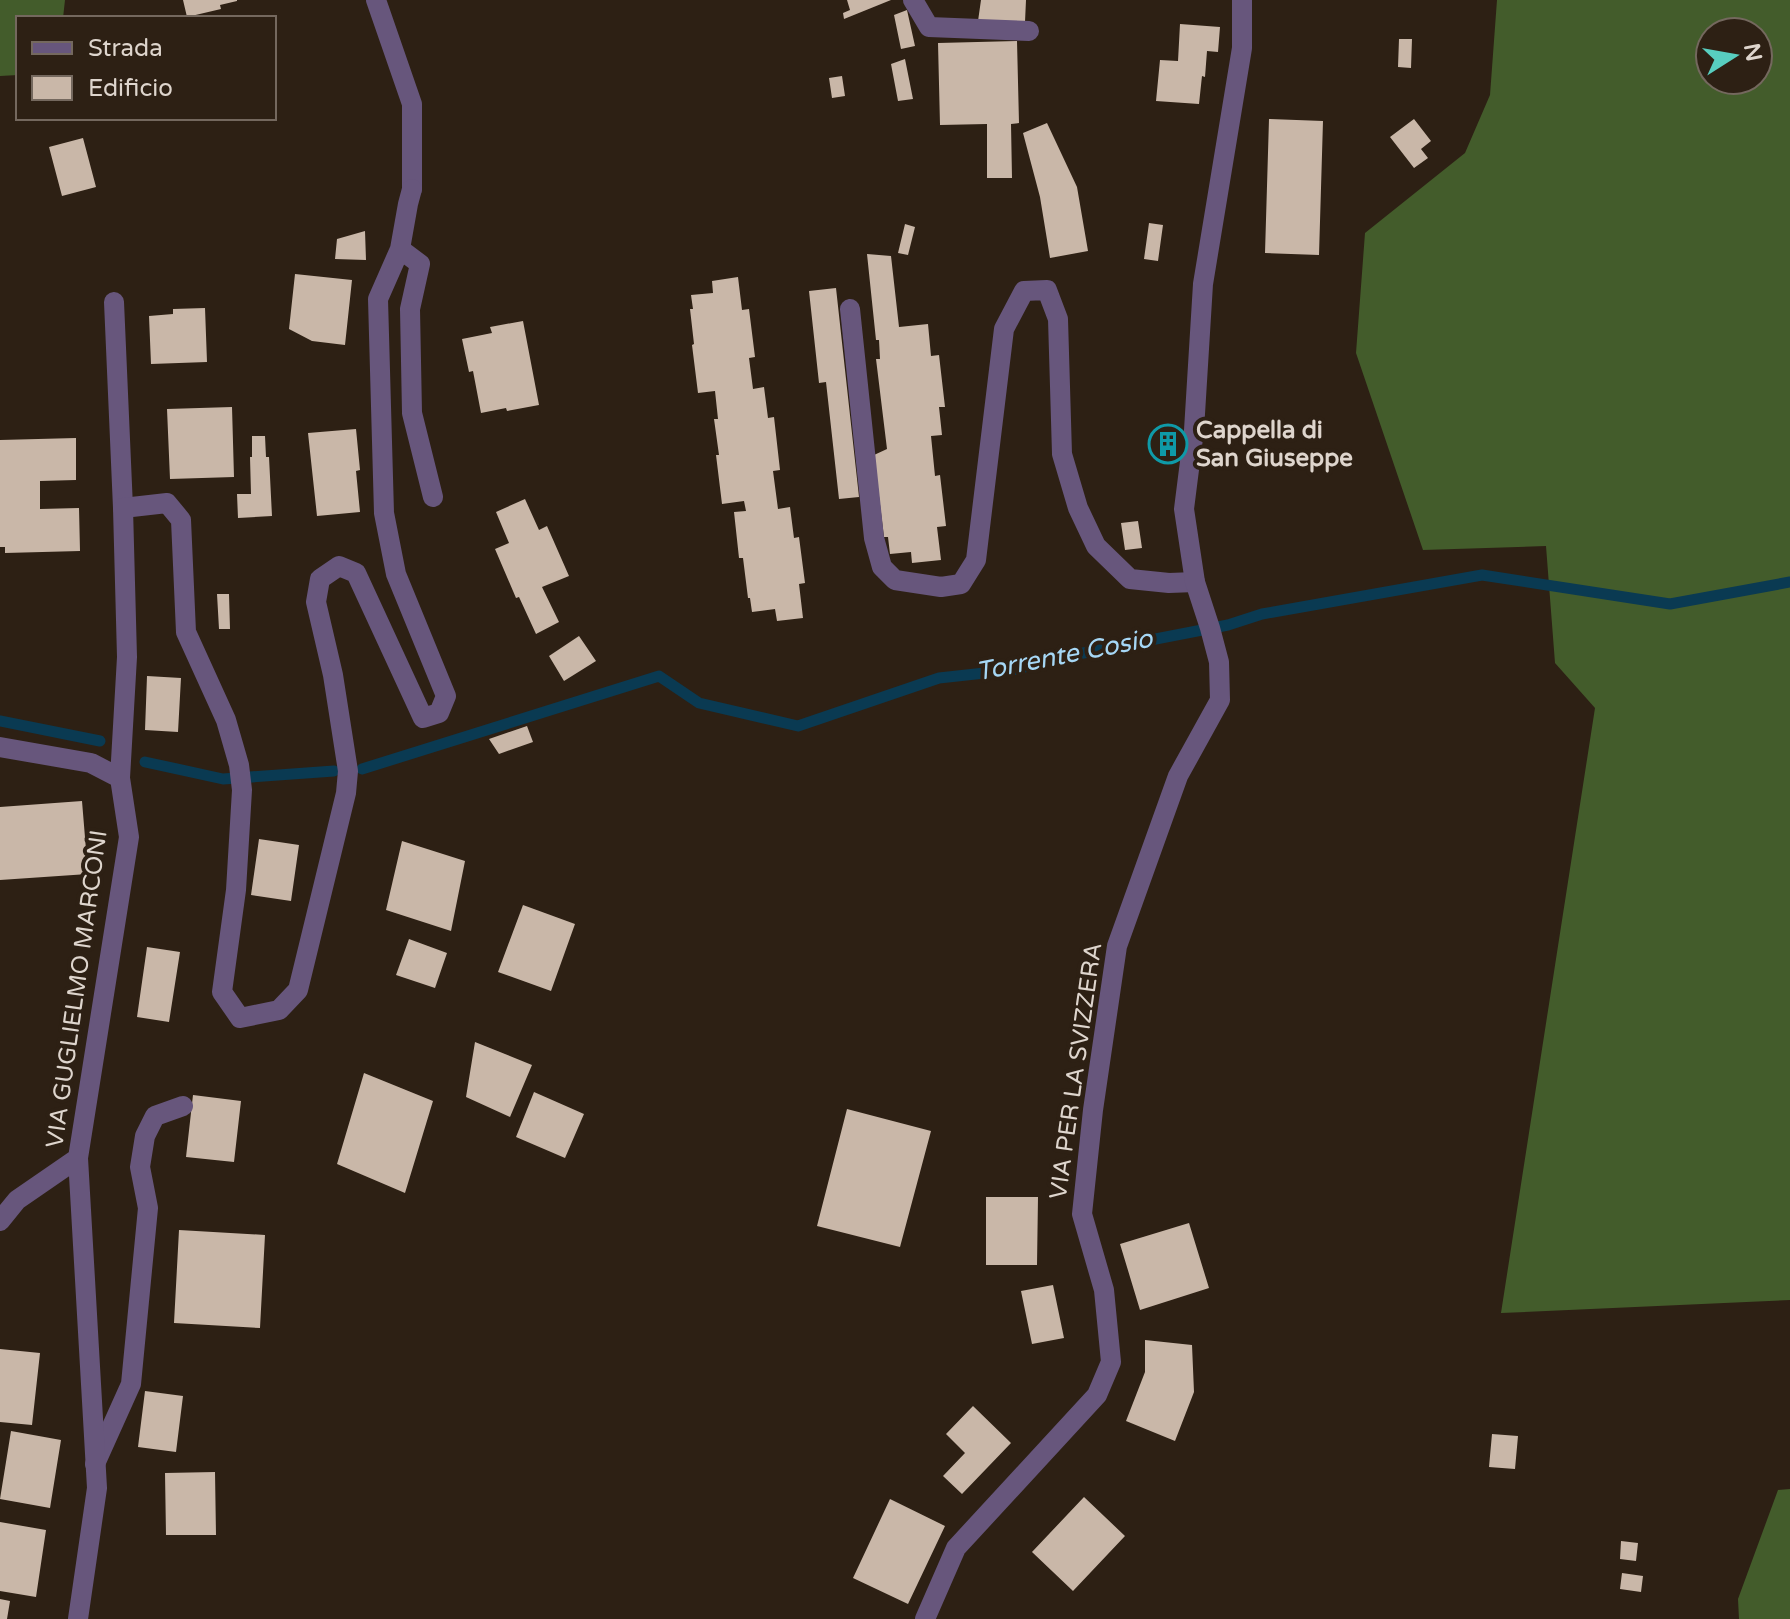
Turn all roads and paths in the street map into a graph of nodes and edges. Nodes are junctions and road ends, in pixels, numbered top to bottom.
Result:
1 (376, 0) edge
2 (913, 0) edge
3 (1242, 0) edge
4 (1029, 31) dead end
5 (400, 249) junction
6 (114, 302) dead end
7 (850, 309) dead end
8 (433, 497) dead end
9 (123, 508) junction
10 (1195, 582) junction
11 (0, 747) edge
12 (120, 778) junction
13 (183, 1106) dead end
14 (78, 1158) junction
15 (0, 1221) edge
16 (95, 1464) junction
17 (78, 1619) edge
18 (925, 1619) edge

1 - 5 street
2 - 4 street
3 - 10 street, VIA PER LA SVIZZERA
5 - 8 street
5 - 9 street
6 - 9 street, VIA GUGLIELMO MARCONI
7 - 10 street
9 - 12 street, VIA GUGLIELMO MARCONI
10 - 18 street, VIA PER LA SVIZZERA
11 - 12 street
12 - 14 street, VIA GUGLIELMO MARCONI
13 - 16 street
14 - 15 street
14 - 16 street, VIA GUGLIELMO MARCONI
16 - 17 street, VIA GUGLIELMO MARCONI

